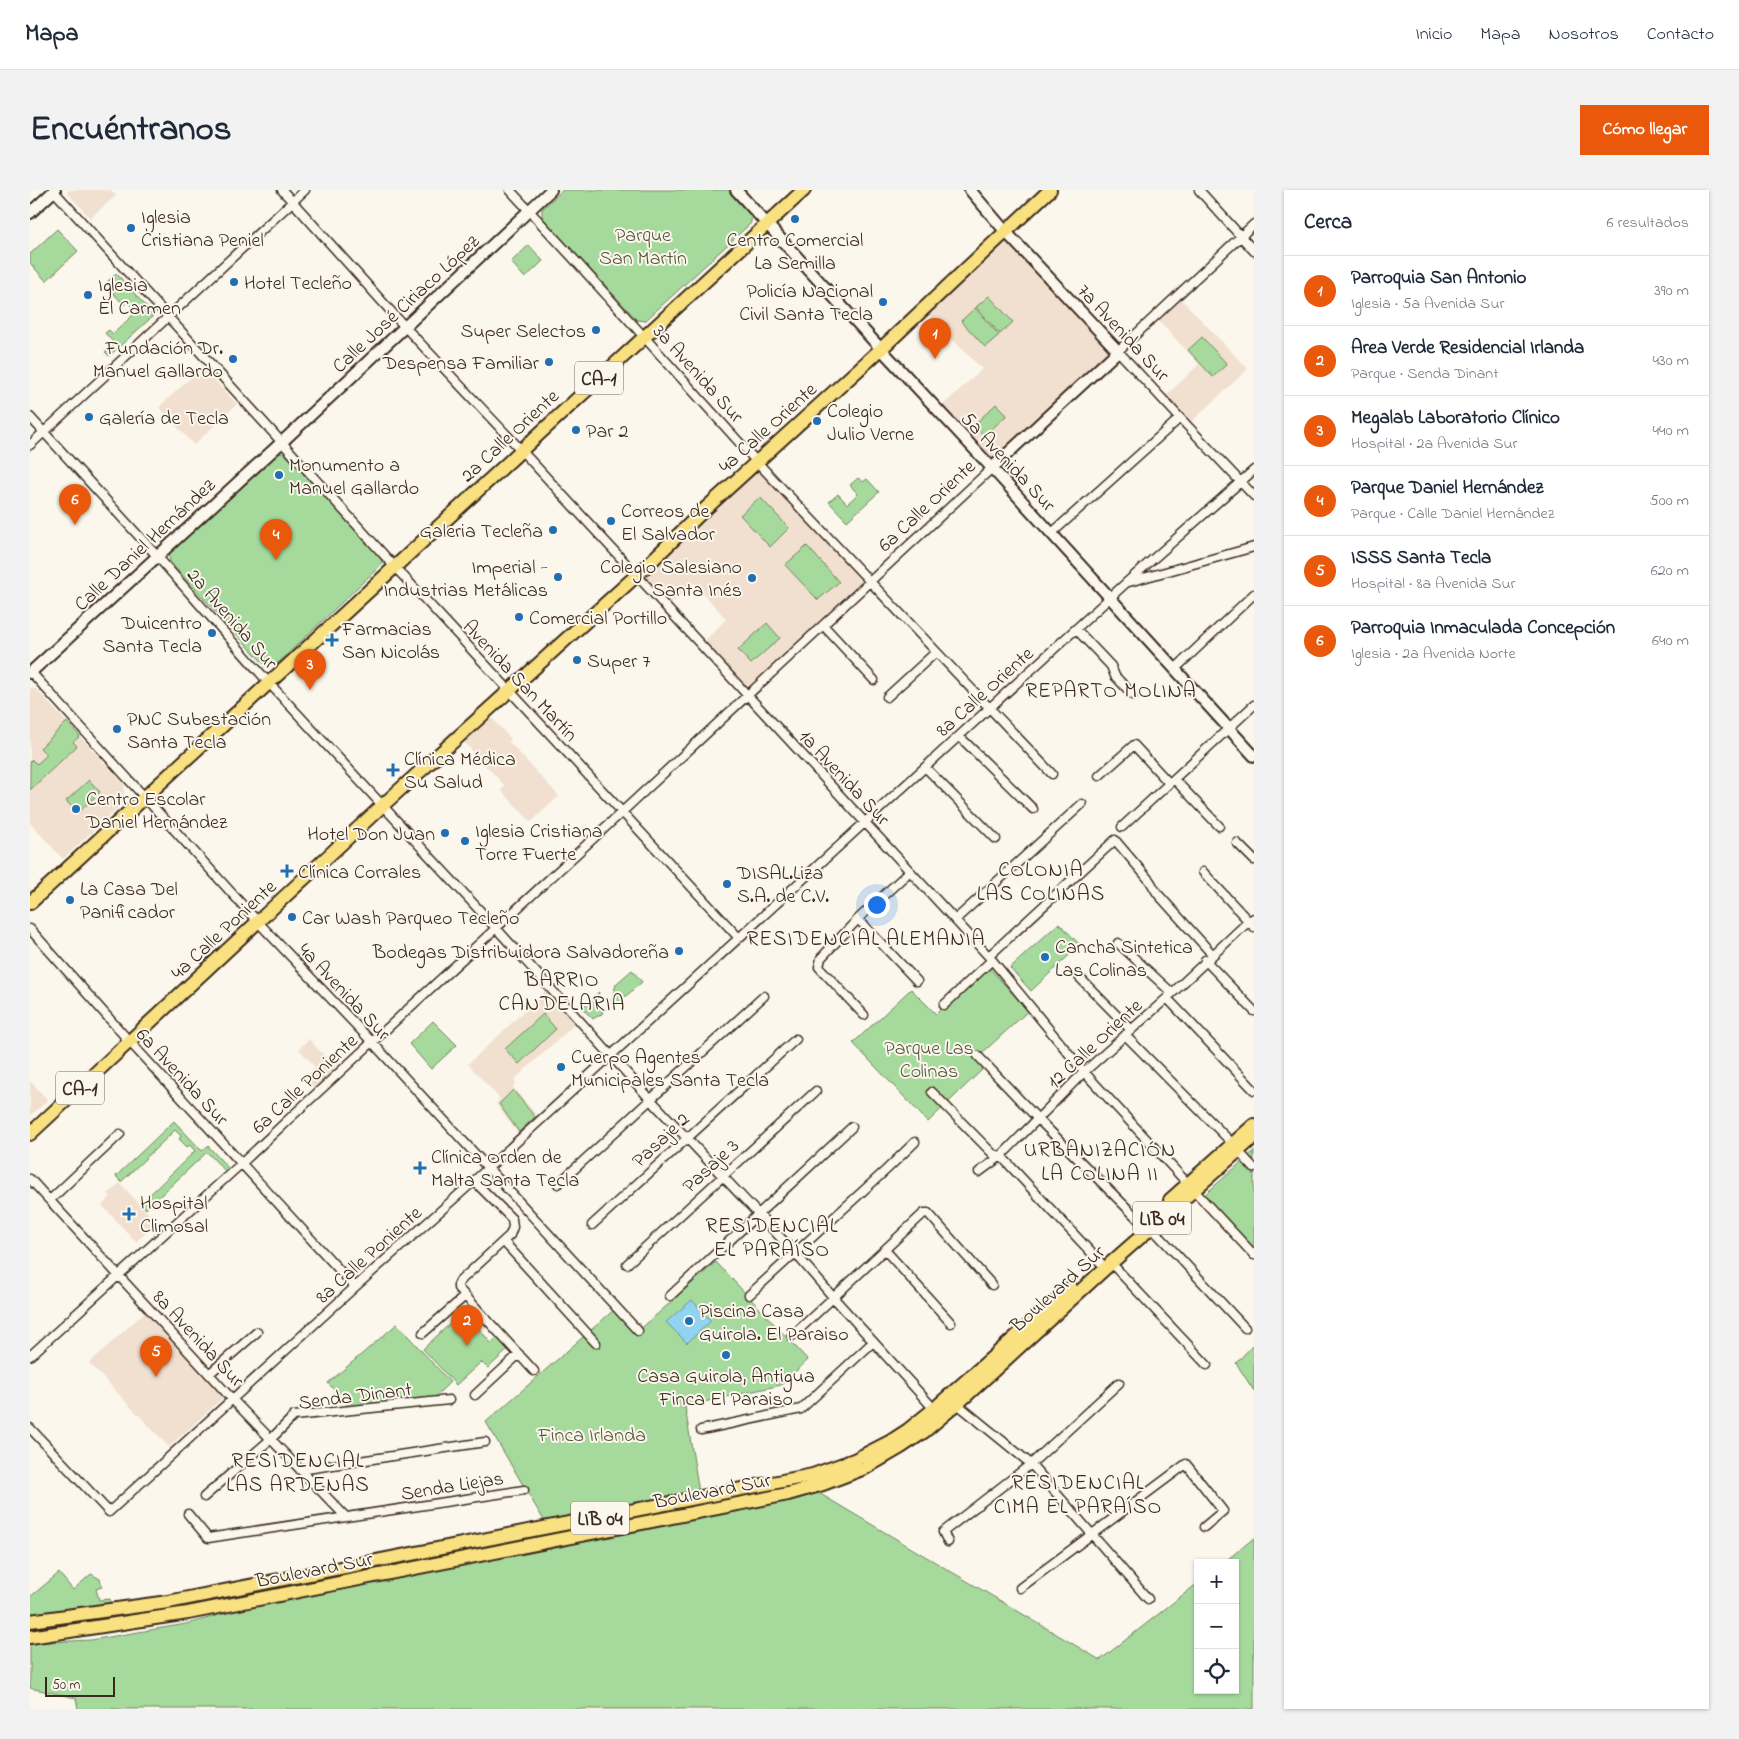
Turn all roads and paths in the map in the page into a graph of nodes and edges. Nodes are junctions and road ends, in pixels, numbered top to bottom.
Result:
1 (54, 190) edge
2 (282, 190) edge
3 (305, 190) edge
4 (510, 190) edge
5 (551, 190) edge
6 (736, 190) edge
7 (804, 190) edge
8 (970, 190) edge
9 (1050, 190) edge
10 (1199, 190) edge
11 (293, 202) junction
12 (529, 211) junction
13 (30, 213) edge
14 (766, 224) junction
15 (1254, 224) edge
16 (1005, 230) junction
17 (1241, 236) junction
18 (1254, 251) edge
19 (168, 318) junction
20 (405, 327) junction
21 (644, 336) junction
22 (881, 349) junction
23 (1118, 351) junction
24 (30, 417) edge
25 (1180, 418) junction
26 (44, 432) junction
27 (282, 442) junction
28 (30, 445) edge
29 (521, 450) junction
30 (757, 462) junction
31 (992, 468) junction
32 (1254, 470) edge
33 (1242, 482) junction
34 (1254, 496) edge
35 (1052, 533) junction
36 (1254, 547) edge
37 (157, 556) junction
38 (394, 566) junction
39 (636, 575) junction
40 (871, 581) junction
41 (1127, 582) junction
42 (1254, 594) edge
43 (1110, 598) junction
44 (823, 625) junction
45 (1076, 629) junction
46 (936, 652) junction
47 (1175, 669) junction
48 (30, 672) edge
49 (874, 680) dead end
50 (269, 683) junction
51 (509, 691) junction
52 (1133, 695) dead end
53 (747, 696) junction
54 (887, 697) dead end
55 (1254, 705) edge
56 (990, 708) junction
57 (1229, 728) junction
58 (959, 736) junction
59 (1254, 756) edge
60 (925, 767) junction
61 (1052, 774) dead end
62 (1099, 776) dead end
63 (1171, 781) junction
64 (145, 797) junction
65 (1082, 804) dead end
66 (383, 805) junction
67 (1033, 809) dead end
68 (622, 812) junction
69 (864, 823) junction
70 (1219, 826) dead end
71 (1122, 827) dead end
72 (996, 839) dead end
73 (1237, 843) dead end
74 (1254, 860) edge
75 (910, 871) junction
76 (1203, 872) dead end
77 (30, 903) edge
78 (858, 919) junction
79 (955, 920) junction
80 (258, 922) junction
81 (1252, 922) edge
82 (496, 928) junction
83 (30, 929) edge
84 (739, 938) junction
85 (1118, 943) dead end
86 (1212, 954) junction
87 (990, 958) junction
88 (1206, 960) junction
89 (1079, 977) dead end
90 (917, 981) dead end
91 (1170, 995) junction
92 (764, 996) dead end
93 (944, 1005) dead end
94 (1254, 1011) edge
95 (864, 1015) dead end
96 (1128, 1032) junction
97 (796, 1039) dead end
98 (129, 1042) junction
99 (372, 1042) junction
100 (612, 1055) junction
101 (978, 1056) dead end
102 (1084, 1072) junction
103 (1254, 1090) edge
104 (816, 1091) dead end
105 (932, 1092) dead end
106 (651, 1100) junction
107 (1038, 1119) junction
108 (1254, 1125) edge
109 (852, 1127) dead end
110 (30, 1134) edge
111 (120, 1134) dead end
112 (1254, 1137) edge
113 (686, 1138) junction
114 (915, 1142) dead end
115 (1235, 1147) junction
116 (1001, 1156) junction
117 (242, 1163) junction
118 (1254, 1168) edge
119 (488, 1169) junction
120 (979, 1172) dead end
121 (722, 1176) junction
122 (30, 1179) edge
123 (474, 1181) junction
124 (558, 1184) dead end
125 (1190, 1187) junction
126 (50, 1200) junction
127 (758, 1215) junction
128 (592, 1224) dead end
129 (1147, 1226) junction
130 (504, 1242) junction
131 (885, 1250) junction
132 (795, 1252) junction
133 (1254, 1255) edge
134 (1106, 1263) junction
135 (627, 1264) dead end
136 (118, 1275) junction
137 (992, 1285) dead end
138 (355, 1287) junction
139 (749, 1295) dead end
140 (465, 1296) junction
141 (670, 1296) dead end
142 (833, 1297) junction
143 (951, 1323) dead end
144 (1245, 1328) dead end
145 (638, 1331) dead end
146 (257, 1332) dead end
147 (424, 1334) dead end
148 (792, 1336) dead end
149 (873, 1342) junction
150 (596, 1343) dead end
151 (519, 1354) junction
152 (30, 1356) edge
153 (1207, 1365) dead end
154 (534, 1370) dead end
155 (209, 1374) junction
156 (1118, 1383) dead end
157 (475, 1395) dead end
158 (232, 1399) junction
159 (449, 1400) dead end
160 (953, 1400) junction
161 (934, 1409) junction
162 (30, 1428) edge
163 (701, 1430) dead end
164 (271, 1439) junction
165 (485, 1442) dead end
166 (1031, 1464) junction
167 (300, 1470) junction
168 (524, 1490) dead end
169 (204, 1497) dead end
170 (188, 1514) dead end
171 (346, 1517) junction
172 (1204, 1527) dead end
173 (1093, 1534) junction
174 (948, 1542) dead end
175 (1020, 1588) dead end
176 (1148, 1599) dead end
177 (30, 1621) edge
178 (30, 1637) edge

1 - 13 street
1 - 19 street, Avenida San Martín
2 - 11 street, 1a Avenida Sur
3 - 11 street
4 - 12 street, 3a Avenida Sur
5 - 12 street, Calle José Ciriaco López
6 - 14 street, 5a Avenida Sur
7 - 14 main road, 2a Calle Oriente / CA-1
8 - 16 street, 7a Avenida Sur
9 - 16 main road, 4a Calle Oriente / CA-1
10 - 17 street
11 - 19 street
11 - 20 street, 1a Avenida Sur
12 - 20 street, Calle José Ciriaco López
12 - 21 street, 3a Avenida Sur
14 - 21 main road, 2a Calle Oriente / CA-1
14 - 22 street, 5a Avenida Sur
15 - 17 street, 6a Calle Oriente
16 - 22 main road, 4a Calle Oriente / CA-1
16 - 23 street, 7a Avenida Sur
17 - 18 street
17 - 23 street, 6a Calle Oriente
19 - 26 street
19 - 27 street, Avenida San Martín
20 - 27 street, Calle José Ciriaco López
20 - 29 street, 1a Avenida Sur
21 - 29 main road, 2a Calle Oriente / CA-1
21 - 30 street, 3a Avenida Sur
22 - 30 main road, 4a Calle Oriente / CA-1
22 - 31 street, 5a Avenida Sur
23 - 25 street, 7a Avenida Sur
23 - 31 street, 6a Calle Oriente
24 - 26 street, 2a Avenida Sur
25 - 33 street, 7a Avenida Sur
25 - 35 street
26 - 28 street
26 - 37 street, 2a Avenida Sur
27 - 37 street, Calle Daniel Hernández
27 - 38 street, Avenida San Martín
29 - 38 main road, 2a Calle Oriente / CA-1
29 - 39 street, 1a Avenida Sur
30 - 39 main road, 4a Calle Oriente / CA-1
30 - 40 street, 3a Avenida Sur
31 - 35 street, 5a Avenida Sur
31 - 40 street, 6a Calle Oriente
32 - 33 street, 8a Calle Oriente
33 - 34 street, 7a Avenida Sur
33 - 41 street, 8a Calle Oriente
35 - 43 street, 5a Avenida Sur
36 - 41 street
37 - 48 street, Calle Daniel Hernández
37 - 50 street, 2a Avenida Sur
38 - 50 main road, CA-1
38 - 51 street, Avenida San Martín
39 - 51 main road, 4a Calle Oriente / CA-1
39 - 53 street, 1a Avenida Sur
40 - 44 street, 6a Calle Oriente
40 - 46 street, 3a Avenida Sur
41 - 43 street, 8a Calle Oriente
42 - 47 street
43 - 45 street, 8a Calle Oriente
43 - 47 street, 5a Avenida Sur
44 - 49 street
44 - 53 street, 6a Calle Oriente
45 - 52 street
45 - 56 street, 8a Calle Oriente
46 - 54 street
46 - 56 street, 3a Avenida Sur
47 - 57 street, 5a Avenida Sur
48 - 64 street, 4a Avenida Sur
50 - 64 main road, CA-1
50 - 66 street, 2a Avenida Sur
51 - 66 main road, 4a Calle Poniente / CA-1
51 - 68 street, Avenida San Martín
53 - 68 street, 6a Calle Oriente
53 - 69 street, 1a Avenida Sur
55 - 57 street
56 - 58 street, 8a Calle Oriente
56 - 61 street, 3a Avenida Sur
57 - 59 street, 5a Avenida Sur
57 - 63 street
58 - 60 street, 8a Calle Oriente
58 - 67 street
60 - 69 street, 8a Calle Oriente
60 - 72 street
62 - 63 street
63 - 70 street
63 - 71 street
64 - 77 main road, CA-1
64 - 80 street, 4a Avenida Sur
65 - 79 street
66 - 80 main road, 4a Calle Poniente / CA-1
66 - 82 street, 2a Avenida Sur
68 - 82 street, 6a Calle Poniente
68 - 84 street, Avenida San Martín
69 - 75 street, 1a Avenida Sur
69 - 84 street, 8a Calle Oriente
73 - 74 street
75 - 78 street
75 - 79 street, 1a Avenida Sur
76 - 81 street
78 - 90 street
78 - 95 street
79 - 87 street, 1a Avenida Sur
80 - 98 main road, 4a Calle Poniente / CA-1
80 - 99 street, 4a Avenida Sur
81 - 86 street, 12 Calle Oriente
82 - 99 street, 6a Calle Poniente
82 - 100 street, 2a Avenida Sur
83 - 98 street, 6a Avenida Sur
84 - 100 street, 8a Calle Poniente
85 - 91 street
86 - 87 street
86 - 88 street, 12 Calle Oriente
87 - 93 street
87 - 102 street, 1a Avenida Sur
88 - 91 street, 12 Calle Oriente
88 - 94 street
89 - 96 street
91 - 96 street, 12 Calle Oriente
91 - 103 street
92 - 106 street
96 - 102 street, 12 Calle Oriente
96 - 115 street
97 - 113 street, Pasaje 2
98 - 110 main road, 4a Calle Poniente / CA-1
98 - 117 street, 6a Avenida Sur
99 - 117 street, 6a Calle Poniente
99 - 119 street, 4a Avenida Sur
100 - 106 street, 2a Avenida Sur
100 - 119 street, 8a Calle Poniente
101 - 107 street
102 - 107 street, 12 Calle Oriente
102 - 125 street, 1a Avenida Sur
104 - 121 street, Pasaje 3
105 - 116 street
106 - 113 street, 2a Avenida Sur
106 - 124 street
107 - 116 street, 12 Calle Oriente
107 - 129 street
108 - 115 main road, Boulevard Sur / LIB 04
109 - 127 street
111 - 126 street
112 - 115 main road, Boulevard Sur / LIB 04
113 - 121 street, 2a Avenida Sur
113 - 128 street, Pasaje 2
114 - 132 street
115 - 118 street
115 - 125 main road, Boulevard Sur / LIB 04
116 - 120 street, 12 Calle Oriente
116 - 134 street
117 - 136 street, 6a Calle Poniente
117 - 138 street, 6a Avenida Sur
119 - 123 street, 8a Calle Poniente
119 - 145 street, 4a Avenida Sur
121 - 127 street, 2a Avenida Sur
121 - 135 street, Pasaje 3
122 - 126 street, 8a Avenida Sur
123 - 130 street
123 - 138 street, 8a Calle Poniente
125 - 129 main road, Boulevard Sur / LIB 04
125 - 133 street, 1a Avenida Sur
126 - 136 street, 8a Avenida Sur
127 - 132 street, 2a Avenida Sur
127 - 141 street
129 - 134 main road, Boulevard Sur / LIB 04
129 - 144 street
130 - 140 street
130 - 150 street
131 - 137 street
131 - 142 street
131 - 143 street
132 - 139 street
132 - 142 street, 2a Avenida Sur
134 - 153 street
134 - 160 main road, Boulevard Sur / LIB 04
136 - 152 street, 6a Calle Poniente
136 - 155 street, 8a Avenida Sur
138 - 158 street, 8a Calle Poniente
140 - 147 street
140 - 151 street
142 - 148 street
142 - 149 street, 2a Avenida Sur
146 - 155 street
149 - 161 street, 2a Avenida Sur
149 - 163 street
151 - 154 street
151 - 157 street
155 - 158 street, 8a Avenida Sur
156 - 166 street
158 - 162 street, 8a Calle Poniente
158 - 164 street, 8a Avenida Sur
159 - 164 street, Senda Dinant
160 - 161 main road, Boulevard Sur / LIB 04
160 - 166 street
160 - 178 main road, Boulevard Sur / LIB 04
161 - 177 main road, Boulevard Sur / LIB 04
164 - 167 street, 8a Avenida Sur
164 - 169 street, Senda Dinant
165 - 167 street
166 - 173 street
166 - 174 street
167 - 171 street, 8a Avenida Sur
168 - 171 street, Senda Liejas
170 - 171 street, Senda Liejas
172 - 173 street
173 - 175 street
173 - 176 street

